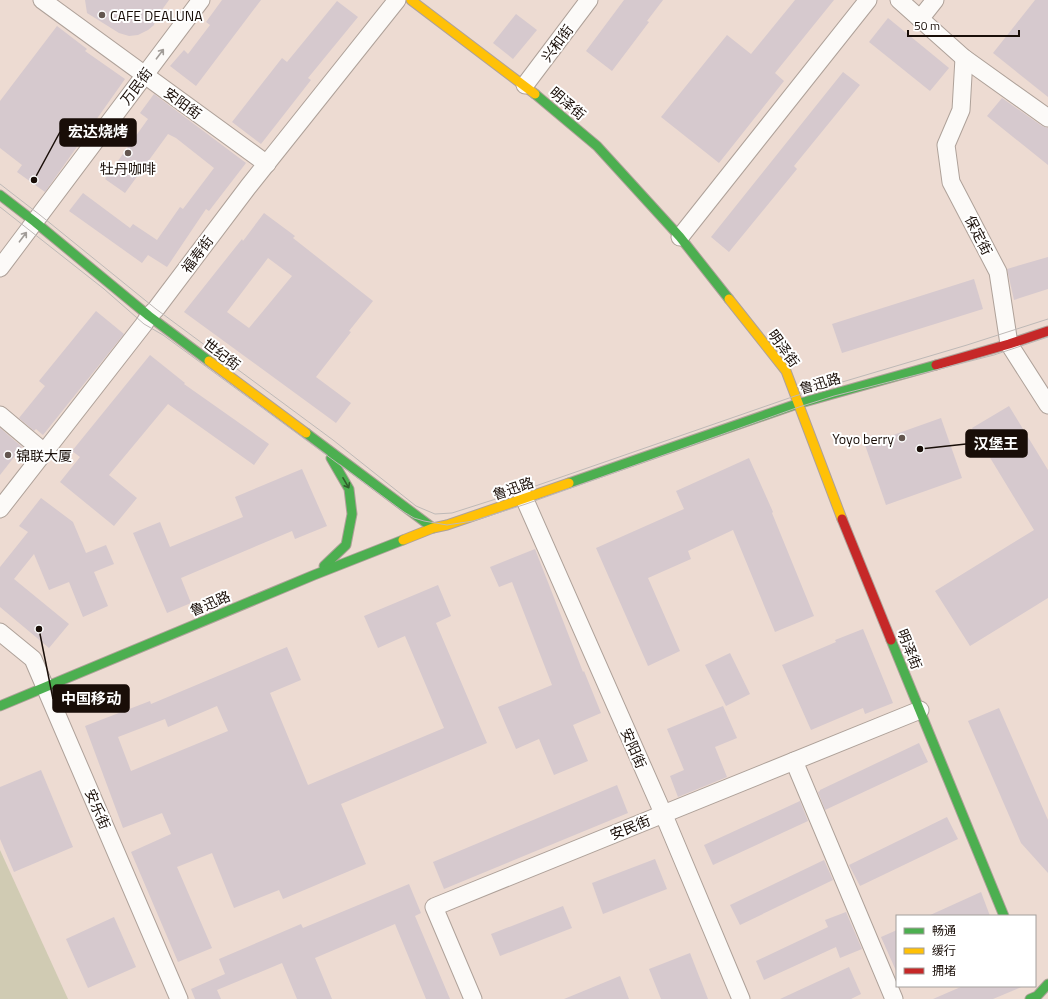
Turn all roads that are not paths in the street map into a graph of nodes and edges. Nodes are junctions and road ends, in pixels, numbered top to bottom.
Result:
1 (42, 0) edge
2 (200, 0) edge
3 (397, 0) edge
4 (411, 0) edge
5 (589, 0) edge
6 (868, 0) edge
7 (899, 0) edge
8 (935, 0) edge
9 (920, 19) junction
10 (964, 58) junction
11 (145, 75) junction
12 (525, 85) junction
13 (1048, 118) edge
14 (267, 164) junction
15 (0, 195) edge
16 (35, 222) junction
17 (680, 237) junction
18 (0, 268) edge
19 (148, 316) junction
20 (1048, 332) edge
21 (1009, 344) junction
22 (797, 404) junction
23 (1048, 405) edge
24 (0, 415) edge
25 (326, 450) junction
26 (44, 452) junction
27 (523, 495) junction
28 (0, 509) edge
29 (433, 528) junction
30 (314, 574) junction
31 (0, 632) edge
32 (45, 687) junction
33 (0, 706) edge
34 (920, 710) junction
35 (794, 761) junction
36 (663, 814) junction
37 (1004, 915) edge
38 (1048, 984) edge
39 (1032, 987) edge
40 (173, 997) edge
41 (1035, 998) edge
42 (473, 999) edge
43 (741, 999) edge
44 (894, 999) edge

1 - 11 street, 安阳街
11 -> 2 street, 万民街
3 - 14 street, 福寿街
4 - 12 main road, 明泽街
5 - 12 street, 兴和街
6 - 17 street
7 - 9 street
8 - 9 street
9 - 10 street
10 - 13 street
10 - 21 street, 保定街
11 - 14 street, 安阳街
11 - 16 street, 万民街
12 - 17 main road, 明泽街
14 - 19 street, 福寿街
15 - 16 main road, 世纪街
18 -> 16 street, 万民街
16 - 19 main road, 世纪街
17 - 22 main road, 明泽街
19 - 25 main road, 世纪街
19 - 26 street, 福寿街
20 - 21 main road, 鲁迅路
21 - 22 main road, 鲁迅路
21 - 23 street, 保定街
22 - 27 main road, 鲁迅路
22 - 34 main road, 明泽街
24 - 26 street
25 - 29 main road, 世纪街
25 -> 30 main road
26 - 28 street, 福寿街
27 - 29 main road, 鲁迅路
27 - 36 street, 安阳街
29 - 30 main road, 鲁迅路
30 - 32 main road, 鲁迅路
31 - 32 street, 安乐街
32 - 33 main road, 鲁迅路
32 - 40 street, 安乐街
34 - 35 street, 安民街
34 - 37 main road, 明泽街
35 - 36 street, 安民街
35 - 44 street
36 - 42 street, 安民街
36 - 43 street, 安阳街
38 - 41 main road
39 - 41 main road

